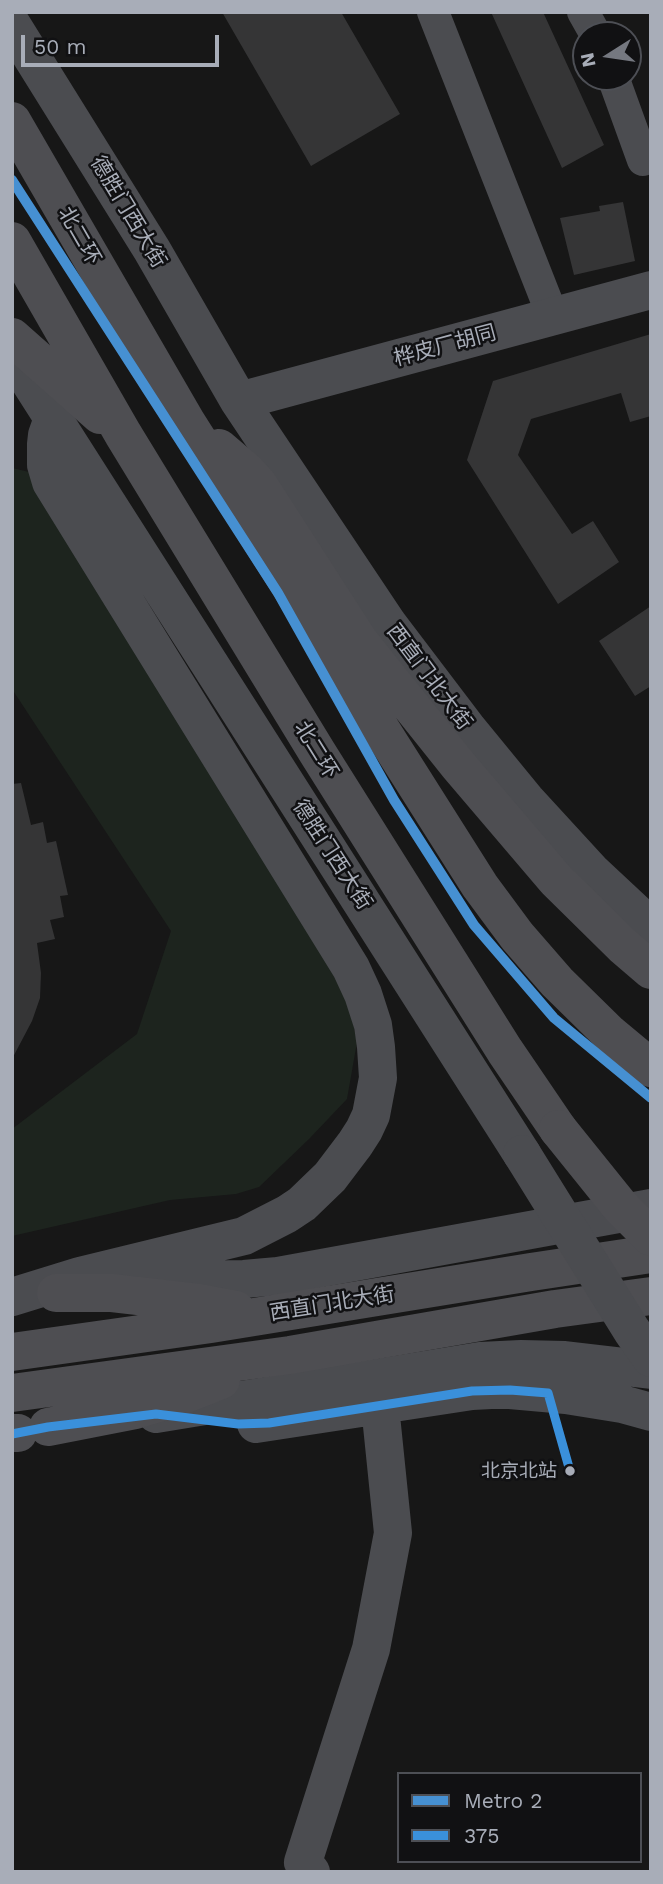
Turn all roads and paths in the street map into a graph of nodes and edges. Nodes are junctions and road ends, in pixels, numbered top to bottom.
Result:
1 (433, 12) edge
2 (12, 25) edge
3 (618, 91) edge
4 (12, 121) edge
5 (643, 160) dead end
6 (12, 241) edge
7 (651, 290) edge
8 (553, 317) junction
9 (12, 337) edge
10 (12, 354) edge
11 (239, 401) junction
12 (53, 418) junction
13 (187, 423) junction
14 (122, 434) junction
15 (651, 927) edge
16 (651, 970) edge
17 (651, 1068) edge
18 (651, 1208) edge
19 (651, 1237) edge
20 (651, 1254) edge
21 (56, 1293) junction
22 (651, 1296) edge
23 (12, 1297) edge
24 (280, 1312) junction
25 (12, 1352) edge
26 (306, 1352) junction
27 (651, 1358) edge
28 (651, 1370) edge
29 (12, 1393) edge
30 (380, 1406) junction
31 (651, 1412) edge
32 (156, 1414) junction
33 (23, 1432) edge
34 (311, 1872) edge

1 - 8 street
2 - 11 street, 德胜门西大街
3 - 5 street
4 - 13 highway, 北二环
6 - 14 highway, 北二环
7 - 8 street, 桦皮厂胡同
8 - 11 street, 桦皮厂胡同
9 - 14 highway
10 - 12 street, 德胜门西大街
11 - 15 street, 西直门北大街
12 - 23 street
12 - 27 street, 德胜门西大街, bridge
13 - 16 highway
13 - 17 highway, 北二环
14 - 19 highway, 北二环, bridge
18 - 21 street
20 - 24 highway, 西直门北大街
21 - 23 street
21 - 24 highway
22 - 26 highway, 西直门北大街
24 - 25 highway, 西直门北大街
26 - 29 highway, 西直门北大街
26 - 33 highway
28 - 32 street
30 - 31 street
30 - 32 street
30 - 34 street
32 - 33 street

